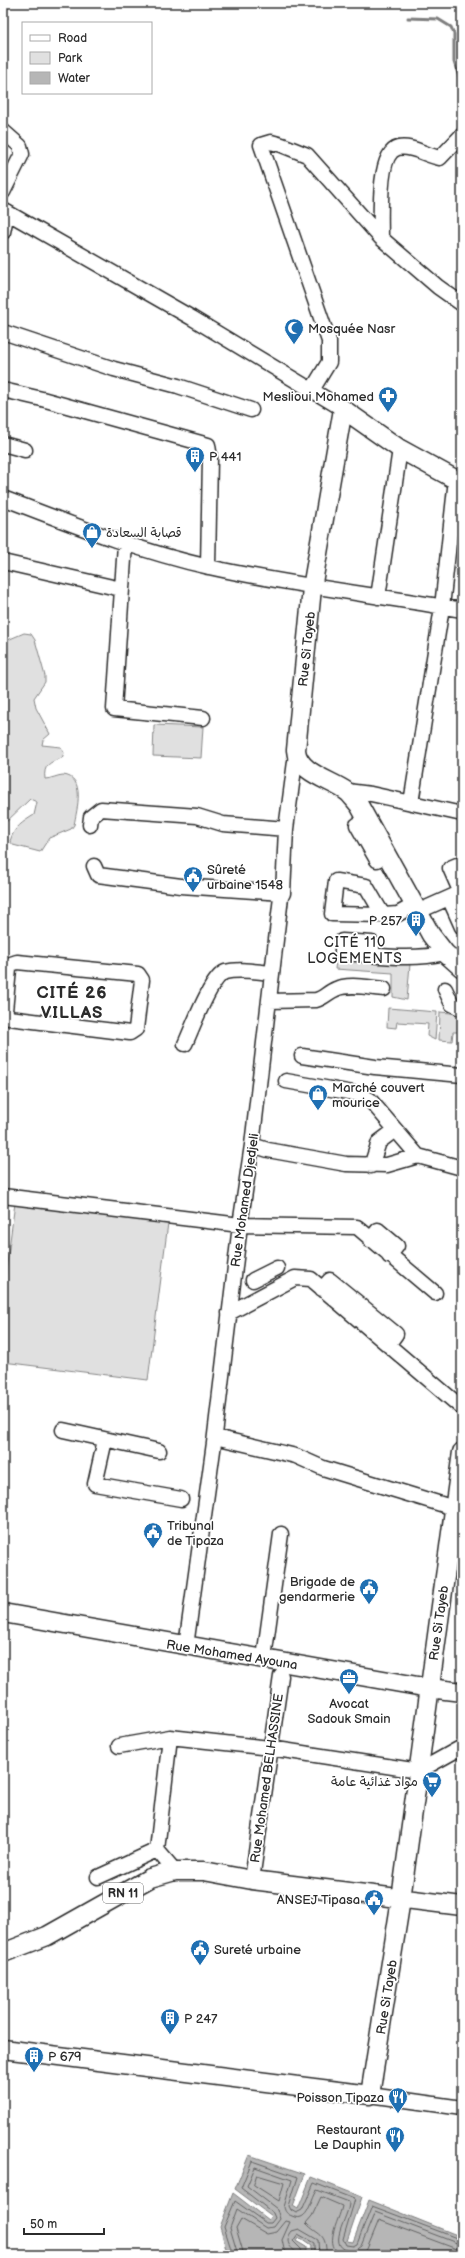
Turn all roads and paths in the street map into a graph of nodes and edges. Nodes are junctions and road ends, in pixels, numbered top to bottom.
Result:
1 (3, 131) edge
2 (461, 136) dead end
3 (3, 192) edge
4 (5, 211) edge
5 (3, 232) edge
6 (380, 238) junction
7 (462, 304) edge
8 (3, 332) edge
9 (3, 390) edge
10 (312, 390) junction
11 (343, 409) junction
12 (251, 410) dead end
13 (3, 444) edge
14 (400, 449) junction
15 (25, 450) dead end
16 (459, 481) edge
17 (3, 498) edge
18 (125, 544) junction
19 (3, 562) edge
20 (208, 567) junction
21 (312, 588) junction
22 (121, 589) junction
23 (378, 597) junction
24 (442, 607) junction
25 (462, 610) edge
26 (203, 718) dead end
27 (296, 754) junction
28 (347, 792) junction
29 (411, 803) junction
30 (462, 814) edge
31 (90, 825) dead end
32 (286, 829) junction
33 (94, 866) dead end
34 (462, 876) edge
35 (283, 893) junction
36 (457, 894) edge
37 (415, 908) junction
38 (382, 915) dead end
39 (462, 927) edge
40 (445, 953) junction
41 (372, 955) dead end
42 (7, 962) edge
43 (462, 968) edge
44 (272, 973) junction
45 (384, 989) dead end
46 (445, 989) dead end
47 (269, 1001) junction
48 (462, 1009) edge
49 (185, 1044) dead end
50 (302, 1056) dead end
51 (462, 1075) edge
52 (286, 1081) dead end
53 (396, 1130) junction
54 (252, 1145) junction
55 (418, 1156) junction
56 (371, 1166) junction
57 (462, 1168) edge
58 (3, 1196) edge
59 (240, 1225) junction
60 (253, 1280) dead end
61 (274, 1289) junction
62 (435, 1293) dead end
63 (229, 1313) junction
64 (462, 1408) edge
65 (63, 1430) dead end
66 (215, 1437) junction
67 (105, 1440) junction
68 (159, 1451) dead end
69 (462, 1457) edge
70 (181, 1500) dead end
71 (456, 1520) edge
72 (281, 1534) dead end
73 (3, 1613) edge
74 (186, 1646) junction
75 (264, 1658) junction
76 (281, 1676) dead end
77 (429, 1688) junction
78 (462, 1692) edge
79 (170, 1737) junction
80 (119, 1746) dead end
81 (462, 1747) edge
82 (270, 1748) junction
83 (418, 1771) junction
84 (157, 1850) junction
85 (175, 1871) junction
86 (98, 1877) dead end
87 (252, 1880) junction
88 (401, 1898) junction
89 (462, 1906) edge
90 (3, 1953) edge
91 (3, 2049) edge
92 (370, 2094) junction
93 (462, 2108) edge

1 - 3 street
2 - 6 street
4 - 5 street
4 - 10 street
6 - 7 street
6 - 10 street
8 - 12 street
9 - 20 street
10 - 11 street
11 - 14 main road
11 - 21 main road, Rue Si Tayeb
13 - 15 street
14 - 16 main road
14 - 23 street
16 - 24 street
17 - 18 street
18 - 20 street
18 - 22 street
19 - 22 street
20 - 21 street
21 - 23 street
21 - 27 main road, Rue Si Tayeb
22 - 26 street
23 - 24 street
24 - 25 street
24 - 29 street
27 - 28 main road
27 - 32 street, Rue Mohamed Djedjeli
28 - 29 street
28 - 37 main road
29 - 30 street
31 - 32 street
32 - 35 street, Rue Mohamed Djedjeli
33 - 35 street
34 - 36 street
35 - 44 street, Rue Mohamed Djedjeli
36 - 37 street
36 - 39 street
37 - 38 street
37 - 40 main road
40 - 41 street
40 - 43 main road
42 - 42 street
44 - 47 street, Rue Mohamed Djedjeli
44 - 49 street
45 - 47 street
46 - 48 street
47 - 54 street, Rue Mohamed Djedjeli
50 - 51 street
52 - 53 street
53 - 55 street
53 - 56 street
54 - 56 street
54 - 59 street, Rue Mohamed Djedjeli
55 - 56 street
55 - 57 street
58 - 59 street
59 - 62 street
59 - 63 street, Rue Mohamed Djedjeli
60 - 61 street
61 - 63 street
61 - 64 street
63 - 66 street, Rue Mohamed Djedjeli
65 - 67 street
66 - 71 street
66 - 74 street, Rue Mohamed Djedjeli
67 - 68 street
67 - 70 street
69 - 71 main road, Rue Si Tayeb
71 - 77 main road, Rue Si Tayeb
72 - 75 street
73 - 74 main road, Rue Mohamed Ayouna
74 - 75 main road, Rue Mohamed Ayouna
75 - 77 main road, Rue Mohamed Ayouna
76 - 82 street, Rue Mohamed BELHASSINE
77 - 78 main road, Rue Mohamed Ayouna
77 - 83 main road, Rue Si Tayeb
79 - 80 street
79 - 82 street
79 - 84 street
81 - 83 street
82 - 83 street
82 - 87 street, Rue Mohamed BELHASSINE
83 - 88 main road, Rue Si Tayeb
84 - 85 street
84 - 86 street
85 - 87 main road, RN 11
85 - 90 main road, RN 11
87 - 88 main road, RN 11
88 - 89 main road, RN 11
88 - 92 main road, Rue Si Tayeb
91 - 92 main road
92 - 93 street

